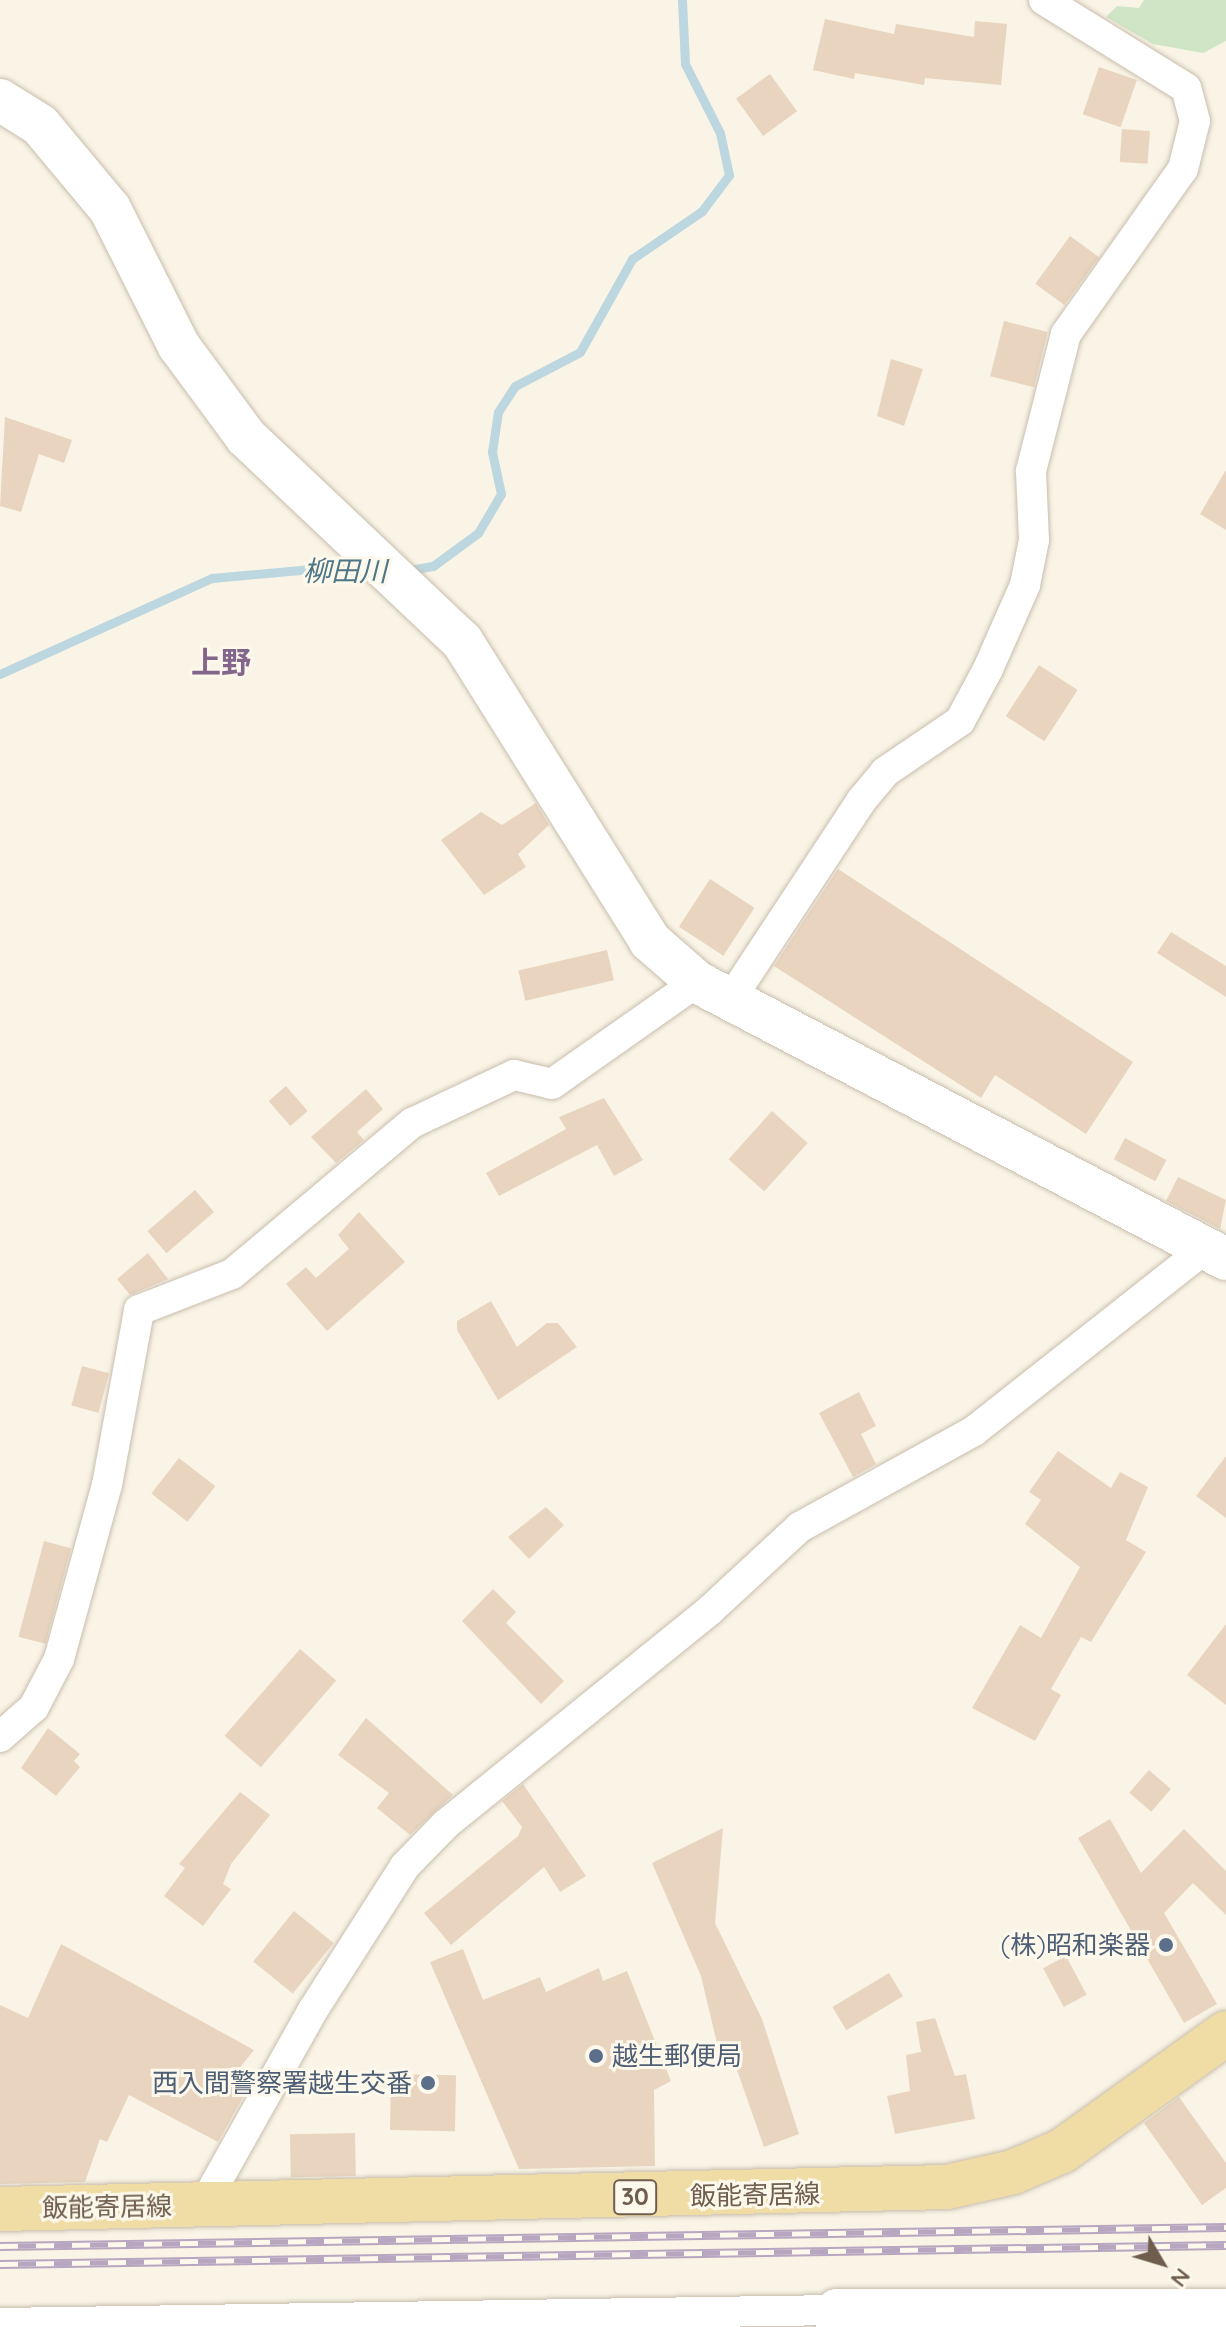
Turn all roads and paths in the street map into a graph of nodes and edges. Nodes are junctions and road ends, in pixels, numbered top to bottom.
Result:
1 (1044, 0) edge
2 (0, 100) edge
3 (713, 991) junction
4 (1214, 1255) edge
5 (0, 1737) edge
6 (1226, 2033) edge
7 (203, 2206) junction
8 (0, 2209) edge
9 (1226, 2310) edge
10 (837, 2318) edge
11 (0, 2323) edge

1 - 3 street
2 - 3 street
3 - 4 street
3 - 5 street
4 - 7 street
6 - 7 main road, 飯能寄居線 / 30
7 - 8 main road, 飯能寄居線 / 30
9 - 10 street
10 - 11 street

